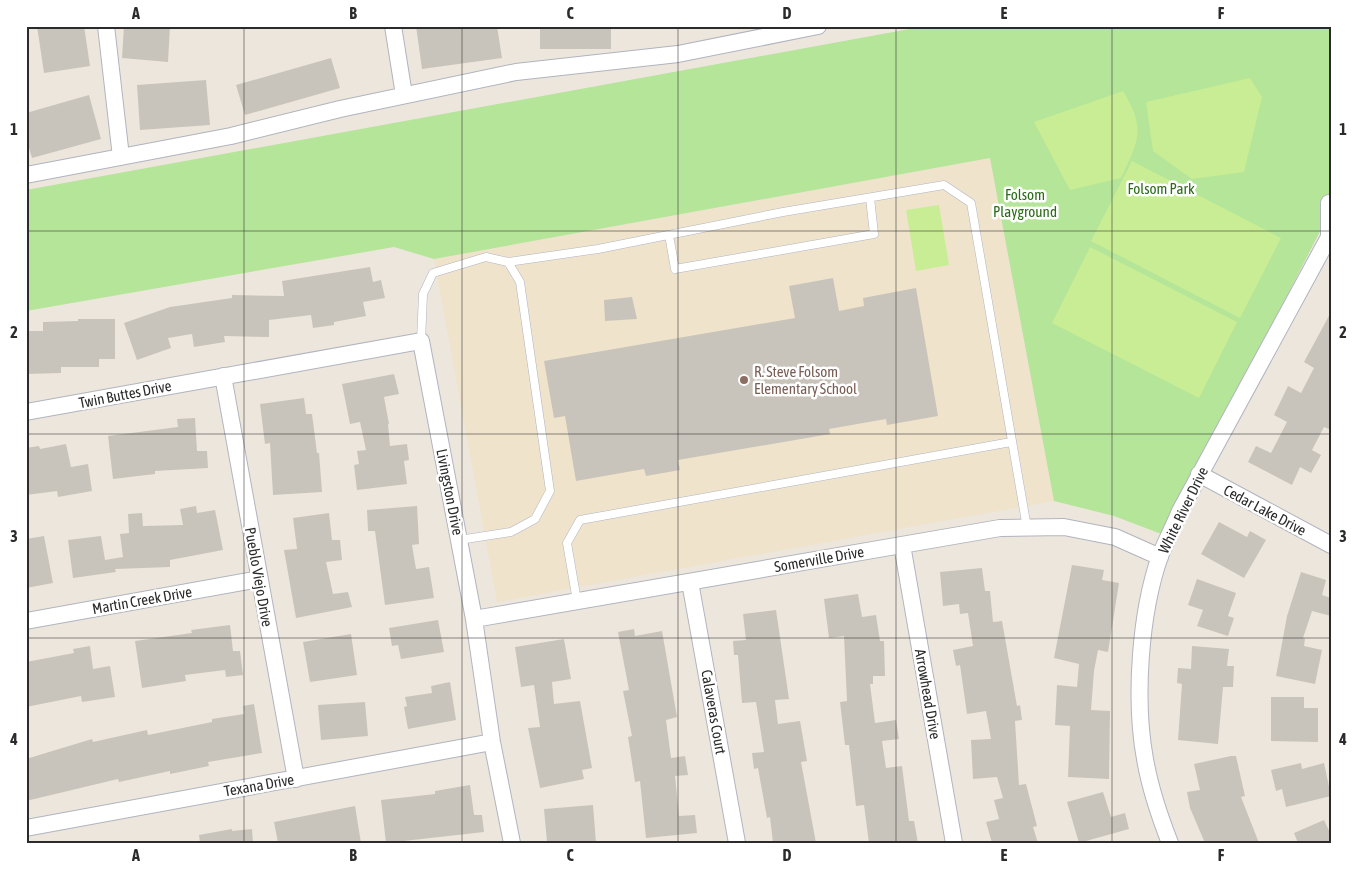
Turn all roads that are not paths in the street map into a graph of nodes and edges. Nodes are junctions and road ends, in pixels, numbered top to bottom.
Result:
1 (106, 26) edge
2 (393, 26) edge
3 (818, 26) edge
4 (404, 95) junction
5 (120, 157) junction
6 (26, 175) edge
7 (870, 198) junction
8 (1329, 203) dead end
9 (669, 235) junction
10 (508, 262) junction
11 (421, 341) junction
12 (223, 376) junction
13 (26, 412) edge
14 (1011, 442) junction
15 (1199, 474) junction
16 (1027, 528) junction
17 (459, 540) junction
18 (902, 545) junction
19 (1331, 545) edge
20 (1160, 557) junction
21 (259, 580) junction
22 (690, 582) junction
23 (577, 601) junction
24 (474, 619) junction
25 (26, 621) edge
26 (492, 742) junction
27 (296, 778) junction
28 (26, 828) edge
29 (512, 843) edge
30 (737, 843) edge
31 (954, 843) edge
32 (1170, 843) edge

1 - 5 street
2 - 4 street
3 - 4 street
4 - 5 street
5 - 6 street
7 - 9 lane
7 - 9 lane
7 - 14 lane
8 - 15 street, White River Drive
9 - 10 lane
10 - 11 lane
10 - 17 lane
11 - 12 street
11 - 17 street, Livingston Drive
12 - 13 street, Twin Buttes Drive
12 - 21 street, Pueblo Viejo Drive
14 - 16 lane
14 - 23 lane
15 - 19 street, Cedar Lake Drive
15 - 20 street, White River Drive
16 - 18 street, Somerville Drive
16 - 20 street, Somerville Drive
17 - 24 street, Livingston Drive
18 - 22 street, Somerville Drive
18 - 31 street, Arrowhead Drive
20 - 32 street, White River Drive
21 - 25 street, Martin Creek Drive
21 - 27 street, Pueblo Viejo Drive
22 - 23 street, Somerville Drive
22 - 30 street, Calaveras Court
23 - 24 street, Somerville Drive
24 - 26 street, Livingston Drive
26 - 27 street, Texana Drive
26 - 29 street, Livingston Drive
27 - 28 street, Texana Drive

